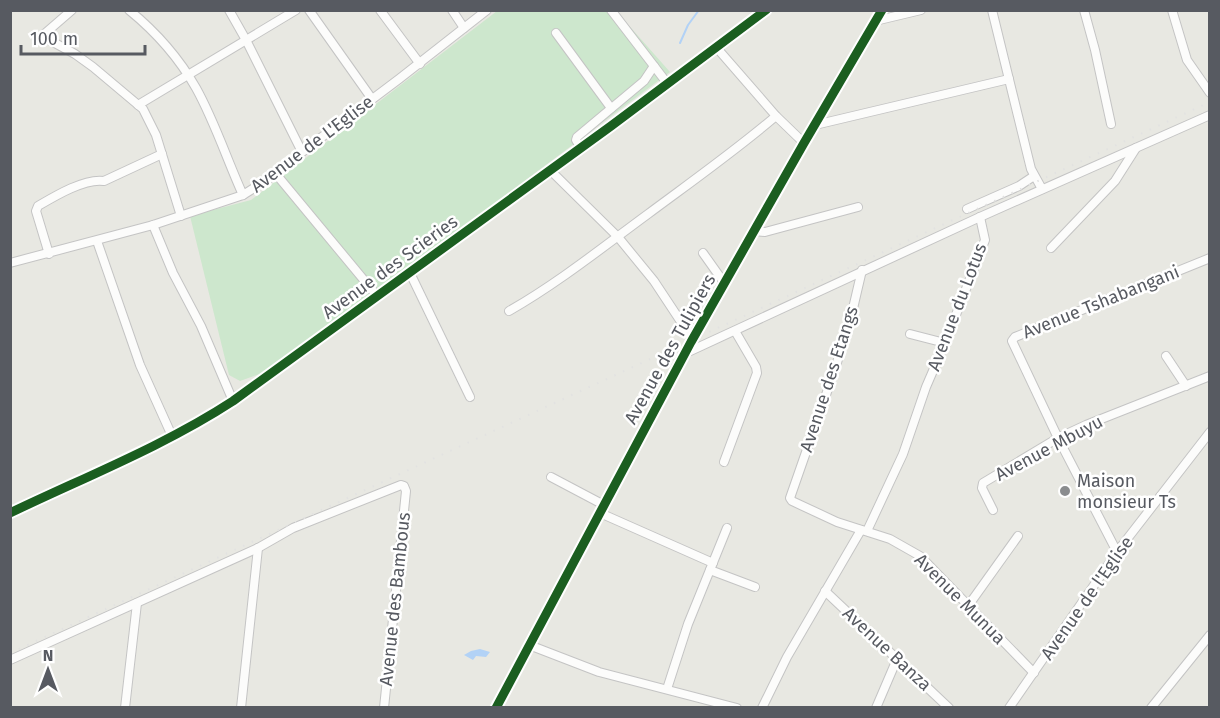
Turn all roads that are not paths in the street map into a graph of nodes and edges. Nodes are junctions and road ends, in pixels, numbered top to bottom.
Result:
1 (72, 10) edge
2 (129, 10) edge
3 (229, 10) edge
4 (296, 10) edge
5 (309, 10) edge
6 (380, 10) edge
7 (452, 10) edge
8 (487, 10) edge
9 (611, 10) edge
10 (766, 10) edge
11 (882, 10) edge
12 (921, 10) edge
13 (992, 10) edge
14 (1084, 10) edge
15 (1172, 10) edge
16 (875, 21) junction
17 (464, 28) junction
18 (556, 33) dead end
19 (246, 40) junction
20 (716, 47) junction
21 (420, 64) junction
22 (654, 66) junction
23 (188, 74) junction
24 (1009, 79) junction
25 (667, 83) junction
26 (1209, 93) edge
27 (372, 99) junction
28 (138, 105) junction
29 (611, 108) junction
30 (1209, 115) edge
31 (776, 116) junction
32 (1111, 124) dead end
33 (815, 125) junction
34 (804, 143) junction
35 (581, 148) junction
36 (1136, 148) junction
37 (302, 152) junction
38 (162, 154) junction
39 (550, 170) junction
40 (276, 174) junction
41 (1034, 176) junction
42 (1042, 189) junction
43 (243, 195) junction
44 (858, 207) dead end
45 (967, 209) dead end
46 (181, 216) junction
47 (980, 217) junction
48 (153, 225) junction
49 (754, 231) junction
50 (618, 237) junction
51 (97, 241) junction
52 (1051, 248) dead end
53 (703, 253) dead end
54 (49, 254) junction
55 (1209, 258) edge
56 (10, 263) edge
57 (862, 270) junction
58 (410, 273) junction
59 (724, 284) junction
60 (378, 297) junction
61 (509, 311) dead end
62 (735, 331) junction
63 (909, 334) dead end
64 (693, 340) junction
65 (945, 343) junction
66 (686, 353) junction
67 (1166, 356) dead end
68 (1209, 376) edge
69 (1186, 386) junction
70 (470, 397) dead end
71 (233, 400) junction
72 (1209, 432) edge
73 (172, 436) junction
74 (1058, 438) junction
75 (724, 462) dead end
76 (551, 477) dead end
77 (793, 487) joint
78 (602, 509) junction
79 (993, 510) dead end
80 (10, 513) edge
81 (727, 528) dead end
82 (864, 531) junction
83 (1018, 536) dead end
84 (258, 548) junction
85 (1117, 552) junction
86 (711, 566) junction
87 (755, 587) dead end
88 (825, 591) junction
89 (137, 603) junction
90 (968, 606) junction
91 (1209, 635) edge
92 (530, 645) junction
93 (897, 659) junction
94 (10, 660) edge
95 (1034, 673) junction
96 (667, 689) junction
97 (125, 708) edge
98 (241, 708) edge
99 (384, 708) edge
100 (496, 708) edge
101 (737, 708) edge
102 (762, 708) edge
103 (876, 708) edge
104 (949, 708) edge
105 (1010, 708) edge
106 (1151, 708) edge

1 - 28 street
2 - 23 street
3 - 19 street
4 - 19 street
5 - 27 street
6 - 21 street
7 - 17 street
8 - 17 street, Avenue de L'Eglise
9 - 22 street
10 - 20 street, Avenue des Scieries
11 - 16 street, Avenue des Tulipiers
12 - 16 street
13 - 24 street
14 - 32 street
15 - 26 street
16 - 33 street, Avenue des Tulipiers
17 - 21 street, Avenue de L'Eglise
18 - 29 street
19 - 23 street
19 - 37 street
20 - 25 street, Avenue des Scieries
20 - 31 street
21 - 27 street, Avenue de L'Eglise
22 - 25 street
22 - 29 street
23 - 28 street
23 - 43 street
24 - 33 street
24 - 41 street
25 - 35 street, Avenue des Scieries
27 - 37 street, Avenue de L'Eglise
28 - 38 street
29 - 35 street
30 - 36 street, Avenue du Lotus
31 - 34 street
31 - 50 street
33 - 34 street, Avenue des Tulipiers
34 - 49 street, Avenue des Tulipiers
35 - 39 street, Avenue des Scieries
36 - 42 street, Avenue du Lotus
36 - 52 street
37 - 40 street, Avenue de L'Eglise
38 - 46 street
38 - 54 street
39 - 50 street
39 - 58 street, Avenue des Scieries
40 - 43 street, Avenue de L'Eglise
40 - 60 street
41 - 42 street
41 - 45 street
42 - 47 street, Avenue du Lotus
43 - 46 street, Avenue de L'Eglise
44 - 49 street
46 - 48 street, Avenue de L'Eglise
47 - 57 street, Avenue des Etangs
47 - 65 street, Avenue du Lotus
48 - 51 street, Avenue de L'Eglise
48 - 71 street
49 - 59 street, Avenue des Tulipiers
50 - 61 street
50 - 64 street
51 - 54 street, Avenue de L'Eglise
51 - 73 street
53 - 59 street
54 - 56 street, Avenue de L'Eglise
55 - 74 street, Avenue Tshabangani
57 - 62 street, Avenue des Etangs
57 - 77 street, Avenue des Etangs
58 - 60 street, Avenue des Scieries
58 - 70 street
59 - 64 street, Avenue des Tulipiers
60 - 71 street, Avenue des Scieries
62 - 66 street, Avenue des Etangs
62 - 75 street
63 - 65 street
64 - 66 street, Avenue des Tulipiers
65 - 82 street, Avenue du Lotus
66 - 78 street, Avenue des Tulipiers
67 - 69 street
68 - 69 street, Avenue Mbuyu
69 - 74 street, Avenue Mbuyu
71 - 73 street, Avenue des Scieries
72 - 85 street, Avenue de l'Eglise
73 - 80 street, Avenue des Scieries
74 - 79 street, Avenue Mbuyu
74 - 85 street, Avenue Tshabangani
76 - 78 street
77 - 82 street, Avenue Munua
78 - 86 street
78 - 92 street, Avenue des Tulipiers
81 - 86 street
82 - 88 street, Avenue du Lotus
82 - 90 street, Avenue Munua
83 - 90 street
84 - 89 street
84 - 98 street
84 - 99 street, Avenue des Bambous
85 - 95 street, Avenue de l'Eglise
86 - 87 street
86 - 96 street
88 - 93 street, Avenue Banza
88 - 102 street, Avenue du Lotus
89 - 94 street
89 - 97 street
90 - 95 street, Avenue Munua
91 - 106 street
92 - 96 street
92 - 100 street, Avenue des Tulipiers
93 - 103 street
93 - 104 street, Avenue Banza
95 - 105 street, Avenue de l'Eglise
96 - 101 street

